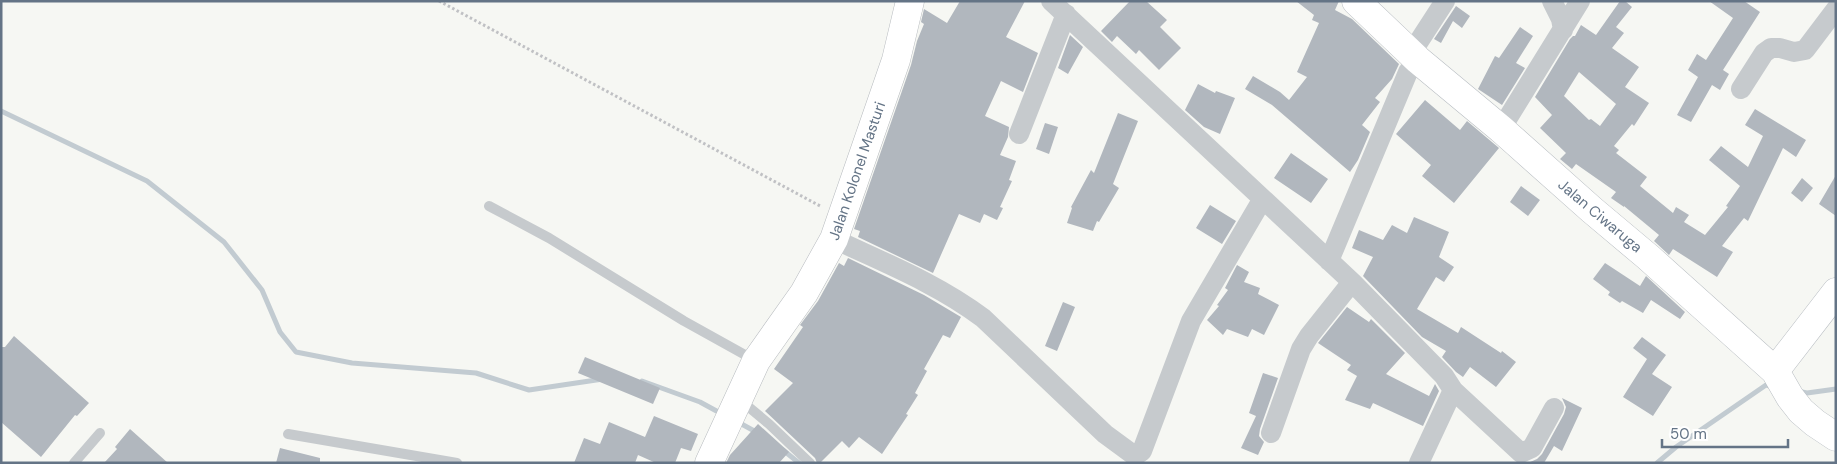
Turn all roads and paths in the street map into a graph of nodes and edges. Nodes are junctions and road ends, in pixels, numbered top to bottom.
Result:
1 (439, 1) edge
2 (910, 1) edge
3 (1050, 1) edge
4 (1356, 1) edge
5 (1445, 1) edge
6 (1552, 1) edge
7 (1580, 1) edge
8 (1836, 9) edge
9 (1066, 14) junction
10 (1563, 30) junction
11 (1415, 56) junction
12 (1741, 89) dead end
13 (1500, 129) junction
14 (1019, 134) dead end
15 (1262, 200) junction
16 (489, 206) dead end
17 (838, 229) junction
18 (1329, 261) junction
19 (1352, 282) junction
20 (1836, 292) edge
21 (756, 361) junction
22 (1775, 371) junction
23 (1453, 390) junction
24 (738, 398) junction
25 (1554, 408) dead end
26 (1272, 432) dead end
27 (100, 433) dead end
28 (288, 434) dead end
29 (1836, 437) edge
30 (74, 463) edge
31 (457, 463) edge
32 (709, 463) edge
33 (810, 463) edge
34 (1419, 463) edge

1 - 17 path
2 - 17 street, Jalan Kolonel Masturi
3 - 9 street
4 - 11 street, Jalan Ciwaruga
5 - 11 street
6 - 10 street
7 - 10 street
8 - 12 street
9 - 14 street
9 - 15 street
10 - 13 street
11 - 13 street, Jalan Ciwaruga
11 - 18 street
13 - 22 street, Jalan Ciwaruga
15 - 17 street
15 - 18 street
16 - 21 lane
17 - 21 street, Jalan Kolonel Masturi
18 - 19 street
19 - 23 street
19 - 26 street
20 - 22 street
21 - 24 street, Jalan Kolonel Masturi
22 - 29 street, Jalan Ciwaruga
23 - 25 street
23 - 34 street
24 - 32 street, Jalan Kolonel Masturi
24 - 33 lane
27 - 30 lane
28 - 31 lane

